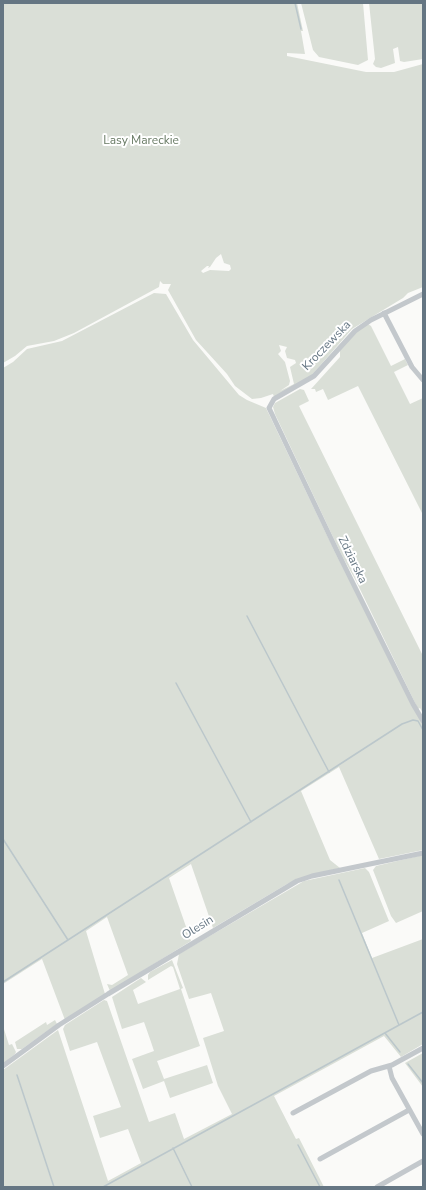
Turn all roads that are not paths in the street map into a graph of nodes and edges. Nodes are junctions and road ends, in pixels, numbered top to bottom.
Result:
1 (423, 294) edge
2 (384, 313) junction
3 (423, 380) edge
4 (269, 405) joint
5 (423, 721) edge
6 (423, 853) edge
7 (423, 1048) edge
8 (3, 1066) edge
9 (389, 1066) junction
10 (409, 1110) junction
11 (293, 1113) dead end
12 (423, 1134) edge
13 (320, 1158) dead end
14 (423, 1161) edge
15 (377, 1187) edge

1 - 2 street, Kroczewska
2 - 3 street
2 - 4 street, Kroczewska
4 - 5 street, Zdziarska
6 - 8 street, Olesin
7 - 9 street
9 - 10 street
9 - 11 street
10 - 12 street
10 - 13 street
14 - 15 street

